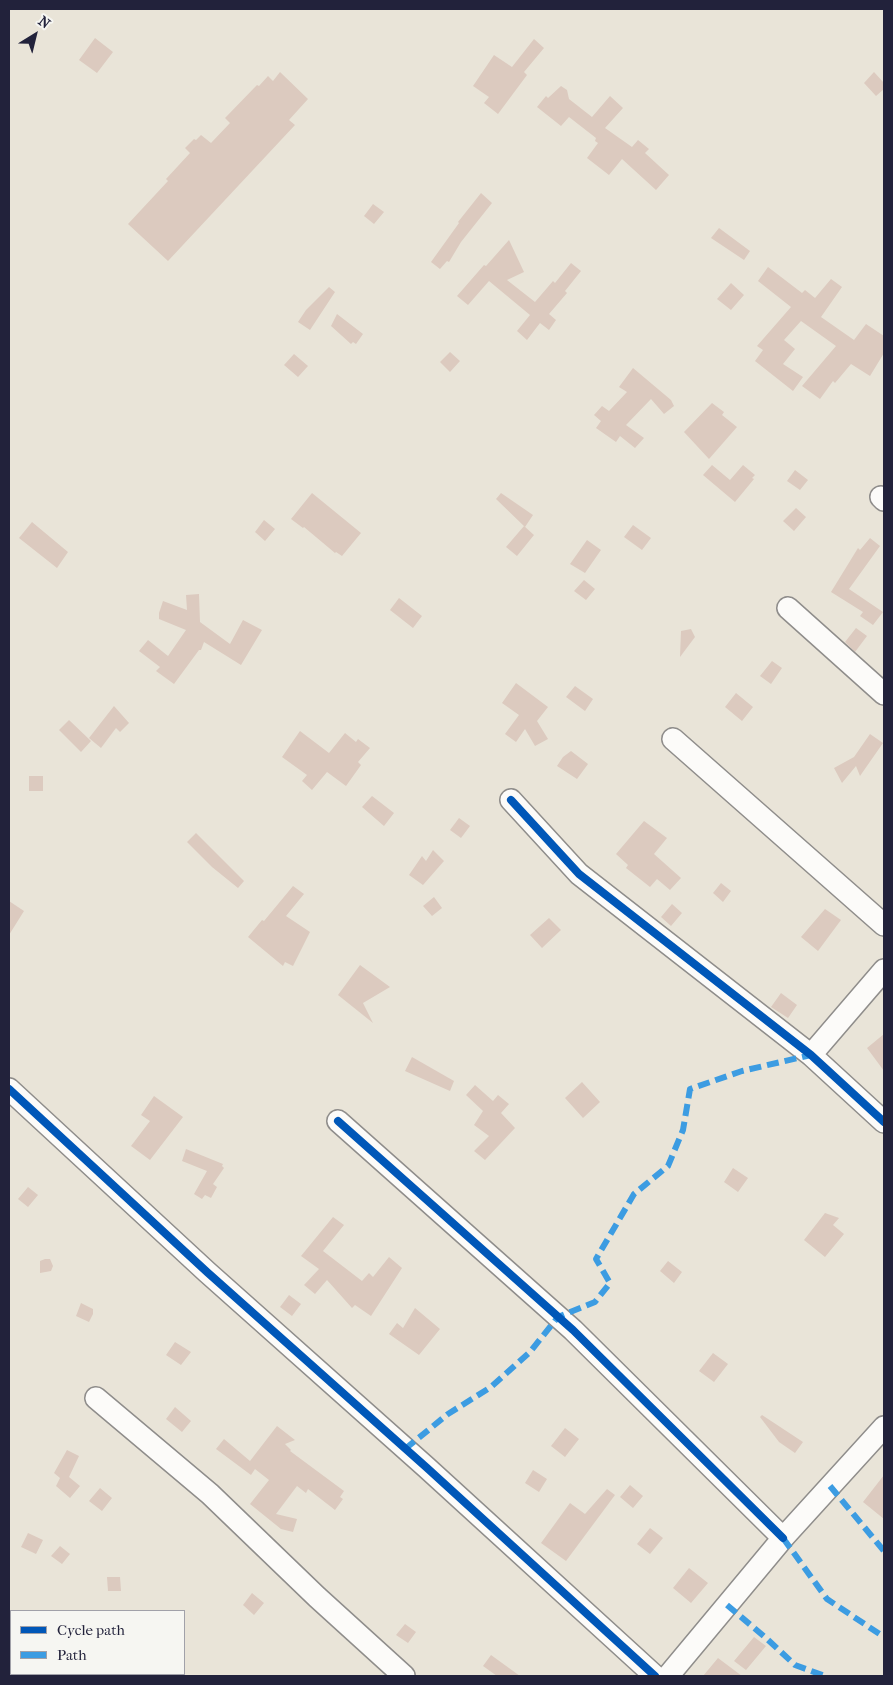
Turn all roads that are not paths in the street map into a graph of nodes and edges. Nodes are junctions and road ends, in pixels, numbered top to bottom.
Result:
1 (788, 608) dead end
2 (884, 694) edge
3 (673, 739) dead end
4 (511, 800) dead end
5 (884, 925) edge
6 (884, 970) edge
7 (811, 1055) junction
8 (9, 1089) edge
9 (338, 1121) dead end
10 (884, 1122) edge
11 (96, 1398) dead end
12 (884, 1427) edge
13 (783, 1538) junction
14 (404, 1676) edge
15 (655, 1676) edge
16 (668, 1676) edge

1 - 2 street
3 - 5 street
4 - 7 street
6 - 7 street
7 - 10 street
8 - 15 street
9 - 13 street
11 - 14 street
12 - 13 street
13 - 16 street

